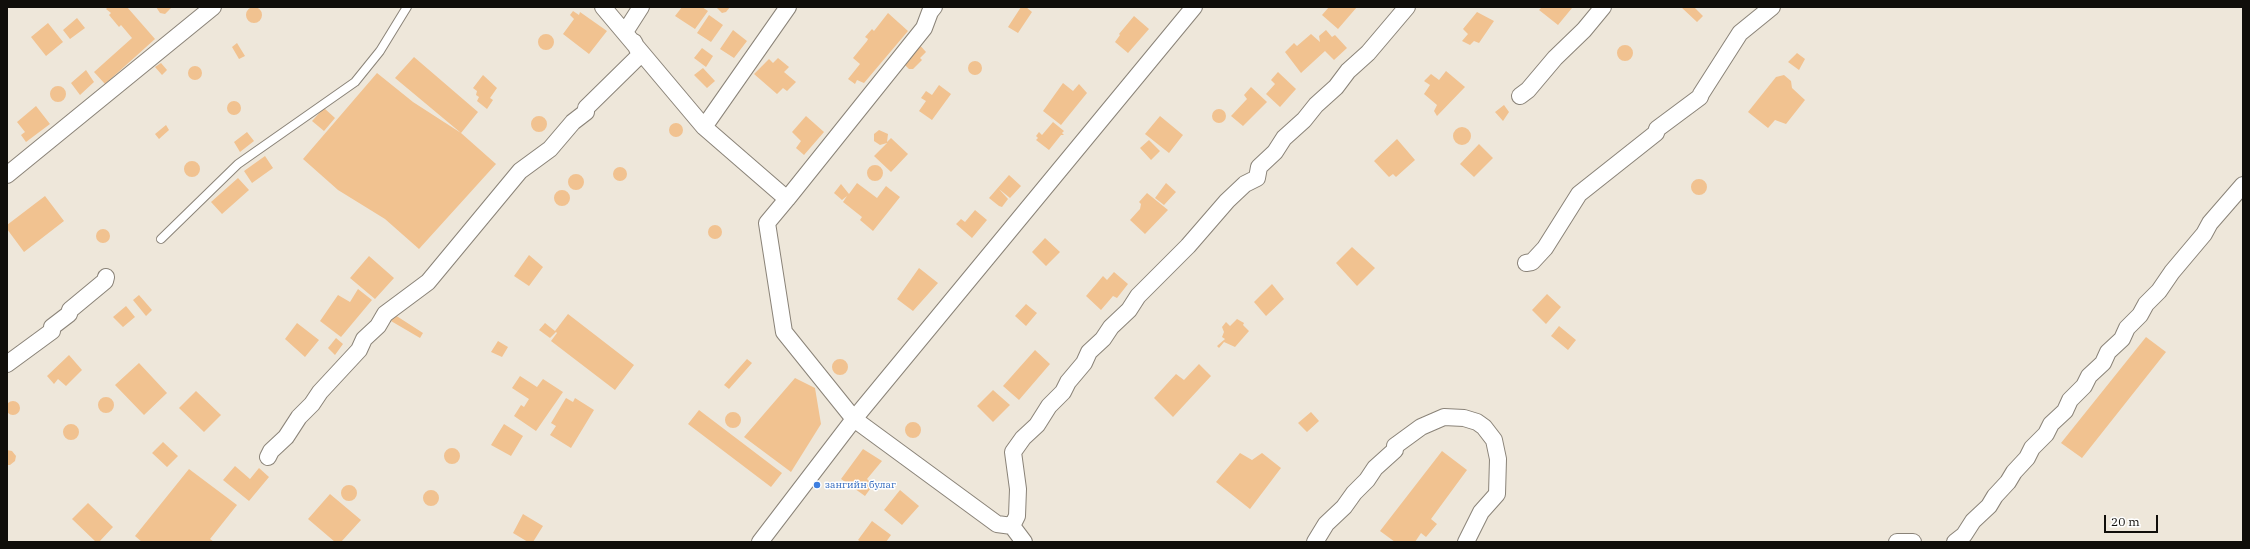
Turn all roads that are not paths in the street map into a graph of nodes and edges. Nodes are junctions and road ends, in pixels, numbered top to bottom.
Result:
1 (213, 7) edge
2 (407, 7) edge
3 (603, 7) edge
4 (642, 7) edge
5 (788, 7) edge
6 (934, 7) edge
7 (1194, 7) edge
8 (1407, 7) edge
9 (1603, 7) edge
10 (1772, 7) edge
11 (629, 37) junction
12 (1520, 96) dead end
13 (704, 127) junction
14 (7, 175) edge
15 (2243, 185) edge
16 (787, 199) junction
17 (161, 239) dead end
18 (1526, 263) dead end
19 (106, 277) dead end
20 (7, 364) edge
21 (854, 419) junction
22 (268, 457) dead end
23 (1012, 526) junction
24 (760, 542) edge
25 (1024, 542) edge
26 (1315, 542) edge
27 (1466, 542) edge
28 (1897, 542) edge
29 (1913, 542) edge
30 (1954, 542) edge

1 - 14 street
2 - 17 lane
3 - 11 street
4 - 11 street
5 - 13 street
6 - 16 street
7 - 21 street
8 - 23 street
9 - 12 street
10 - 18 street
11 - 13 street
11 - 22 street
13 - 16 street
15 - 30 street
16 - 21 street
19 - 20 street
21 - 23 street
21 - 24 street
23 - 25 street
26 - 27 street
28 - 29 street

